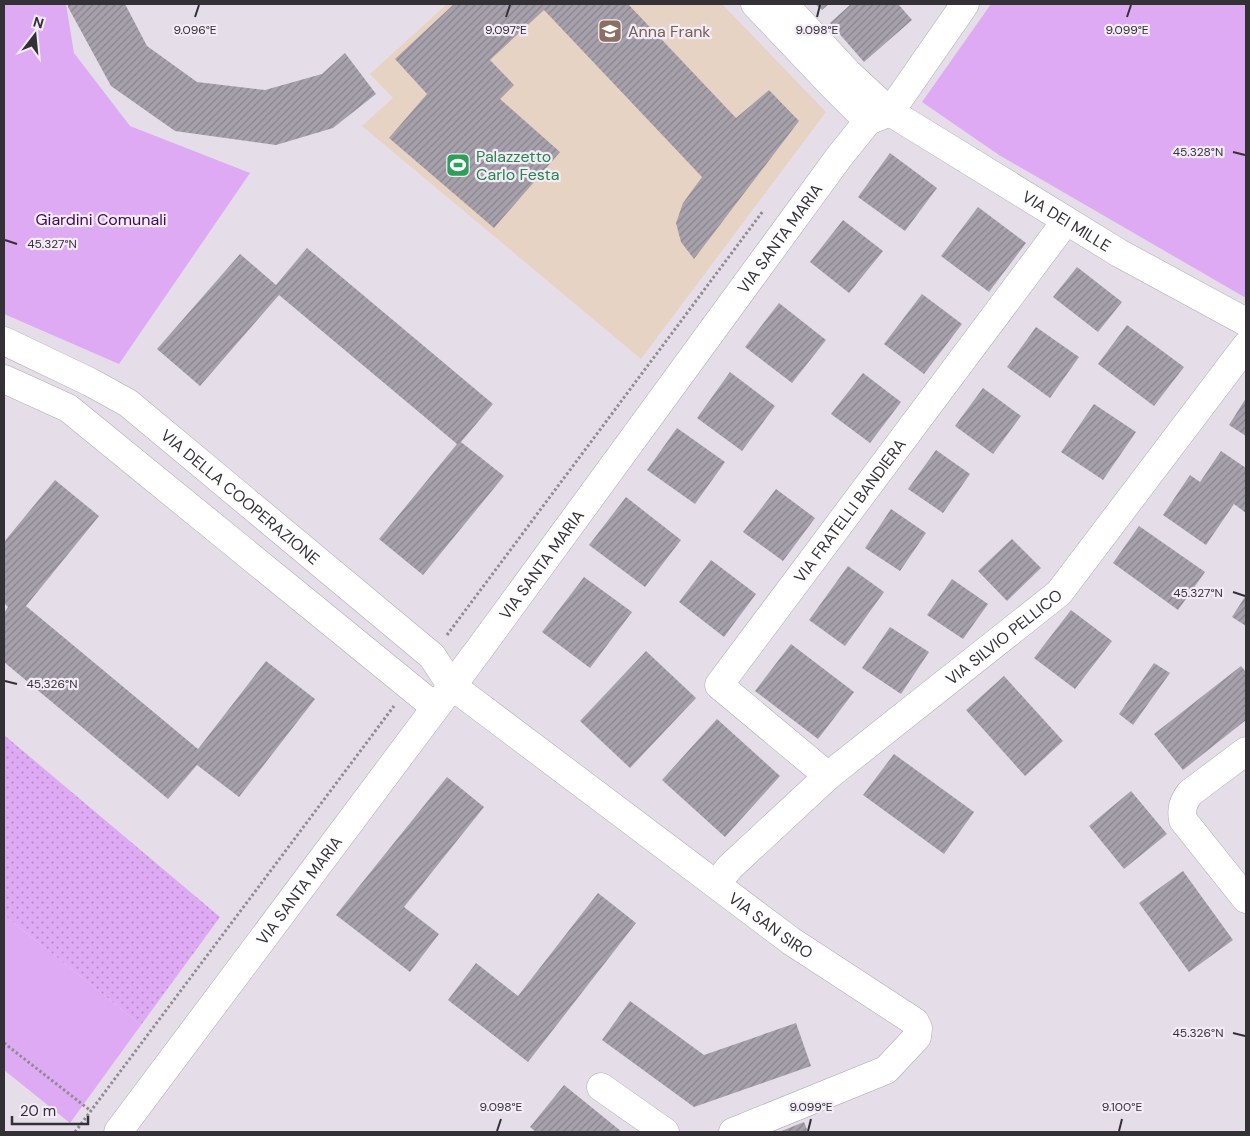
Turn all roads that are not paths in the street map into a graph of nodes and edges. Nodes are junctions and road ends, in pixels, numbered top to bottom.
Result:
1 (755, 4) edge
2 (784, 4) edge
3 (965, 4) edge
4 (879, 116) junction
5 (1066, 221) junction
6 (1246, 322) edge
7 (4, 341) edge
8 (1246, 346) edge
9 (4, 379) edge
10 (451, 685) junction
11 (435, 707) junction
12 (1246, 751) edge
13 (828, 776) junction
14 (716, 884) junction
15 (1246, 899) edge
16 (601, 1087) dead end
17 (118, 1132) edge
18 (665, 1132) edge
19 (733, 1132) edge

1 - 4 street
2 - 4 street
3 - 4 street, VIA SANTA MARIA
4 - 5 street, VIA DEI MILLE
4 - 10 street, VIA SANTA MARIA
5 - 6 street, VIA DEI MILLE
5 - 13 street, VIA FRATELLI BANDIERA
7 - 10 street, VIA DELLA COOPERAZIONE
8 - 13 street, VIA SILVIO PELLICO
9 - 11 street
10 - 11 street, VIA SANTA MARIA
10 - 14 street, VIA SAN SIRO
11 - 17 street, VIA SANTA MARIA
12 - 15 street
13 - 14 street, VIA SILVIO PELLICO
14 - 19 street, VIA SAN SIRO
16 - 18 street

